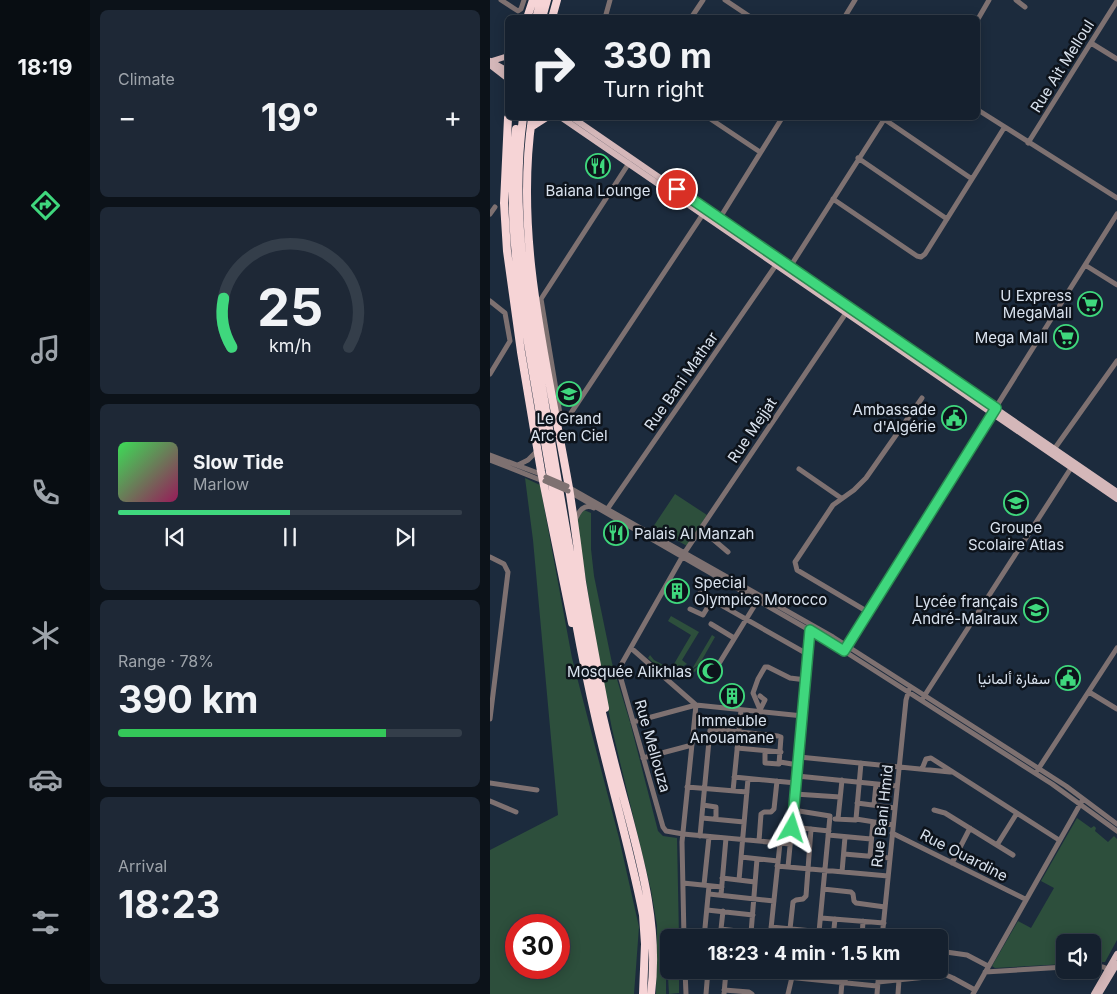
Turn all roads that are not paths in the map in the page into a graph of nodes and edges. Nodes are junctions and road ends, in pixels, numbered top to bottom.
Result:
1 (501, 0) edge
2 (524, 0) edge
3 (533, 0) edge
4 (541, 0) edge
5 (547, 0) edge
6 (558, 0) edge
7 (610, 0) edge
8 (703, 0) edge
9 (726, 0) edge
10 (853, 0) edge
11 (989, 0) edge
12 (1016, 0) edge
13 (1117, 1) edge
14 (1025, 7) dead end
15 (528, 15) edge
16 (537, 15) edge
17 (543, 15) edge
18 (553, 15) edge
19 (606, 15) edge
20 (693, 15) edge
21 (748, 15) edge
22 (846, 15) edge
23 (980, 16) edge
24 (1091, 43) junction
25 (505, 57) edge
26 (1117, 59) edge
27 (490, 62) edge
28 (505, 70) edge
29 (505, 75) edge
30 (980, 111) edge
31 (508, 120) edge
32 (518, 120) edge
33 (523, 120) edge
34 (532, 120) edge
35 (542, 120) edge
36 (565, 120) edge
37 (576, 120) edge
38 (712, 120) edge
39 (781, 120) edge
40 (883, 120) edge
41 (887, 120) edge
42 (531, 127) junction
43 (1004, 128) junction
44 (1028, 143) junction
45 (760, 152) junction
46 (858, 158) junction
47 (629, 163) junction
48 (972, 179) junction
49 (1117, 198) edge
50 (833, 199) junction
51 (495, 207) dead end
52 (490, 214) edge
53 (703, 214) junction
54 (1117, 214) edge
55 (947, 219) junction
56 (718, 221) junction
57 (776, 264) junction
58 (1085, 265) junction
59 (790, 267) junction
60 (1117, 285) edge
61 (490, 302) edge
62 (846, 313) junction
63 (1117, 361) edge
64 (490, 374) edge
65 (922, 398) dead end
66 (994, 410) junction
67 (1054, 448) junction
68 (537, 451) junction
69 (490, 455) edge
70 (490, 460) edge
71 (518, 465) junction
72 (1071, 468) junction
73 (799, 469) dead end
74 (544, 478) junction
75 (568, 489) junction
76 (1117, 492) edge
77 (841, 498) junction
78 (1117, 499) edge
79 (607, 510) junction
80 (574, 522) junction
81 (626, 523) junction
82 (701, 529) junction
83 (728, 552) dead end
84 (490, 557) edge
85 (682, 557) junction
86 (700, 593) dead end
87 (712, 600) junction
88 (758, 600) junction
89 (690, 609) dead end
90 (868, 612) junction
91 (746, 619) junction
92 (711, 624) dead end
93 (811, 631) junction
94 (734, 638) junction
95 (846, 646) junction
96 (631, 648) junction
97 (1117, 648) edge
98 (809, 655) junction
99 (720, 662) dead end
100 (584, 664) junction
101 (806, 680) junction
102 (908, 692) junction
103 (1089, 692) junction
104 (760, 696) dead end
105 (923, 698) junction
106 (696, 705) junction
107 (1117, 709) edge
108 (741, 710) junction
109 (761, 711) junction
110 (803, 716) junction
111 (490, 719) edge
112 (633, 722) junction
113 (739, 732) junction
114 (692, 745) junction
115 (737, 748) junction
116 (765, 751) junction
117 (781, 752) junction
118 (643, 758) junction
119 (799, 758) junction
120 (780, 762) junction
121 (861, 763) junction
122 (798, 765) junction
123 (615, 766) junction
124 (899, 767) junction
125 (922, 769) junction
126 (1037, 771) junction
127 (953, 773) junction
128 (797, 776) junction
129 (734, 777) junction
130 (748, 779) junction
131 (842, 780) junction
132 (777, 781) junction
133 (490, 782) edge
134 (859, 782) junction
135 (796, 783) junction
136 (876, 784) junction
137 (897, 786) junction
138 (688, 787) junction
139 (704, 789) junction
140 (537, 790) dead end
141 (733, 791) junction
142 (747, 792) junction
143 (795, 794) junction
144 (840, 797) junction
145 (490, 801) edge
146 (1082, 801) junction
147 (857, 803) junction
148 (703, 805) junction
149 (874, 805) junction
150 (895, 808) junction
151 (794, 810) junction
152 (934, 810) dead end
153 (516, 812) dead end
154 (1017, 813) junction
155 (702, 818) junction
156 (830, 818) junction
157 (716, 819) junction
158 (838, 819) junction
159 (856, 820) junction
160 (744, 822) junction
161 (873, 822) junction
162 (893, 824) junction
163 (792, 828) junction
164 (970, 828) junction
165 (1116, 828) edge
166 (811, 830) junction
167 (829, 833) junction
168 (892, 833) junction
169 (683, 834) junction
170 (700, 836) junction
171 (845, 836) junction
172 (709, 837) junction
173 (726, 838) junction
174 (871, 839) junction
175 (743, 840) junction
176 (1059, 840) junction
177 (759, 841) junction
178 (780, 843) junction
179 (790, 844) junction
180 (997, 844) junction
181 (844, 854) junction
182 (1013, 855) dead end
183 (870, 856) junction
184 (741, 857) junction
185 (890, 858) junction
186 (757, 859) junction
187 (778, 863) junction
188 (952, 863) junction
189 (788, 867) junction
190 (808, 869) junction
191 (825, 870) junction
192 (842, 872) junction
193 (888, 876) junction
194 (722, 878) junction
195 (739, 880) junction
196 (755, 882) junction
197 (683, 883) junction
198 (707, 885) junction
199 (722, 887) junction
200 (823, 888) junction
201 (709, 894) junction
202 (721, 895) junction
203 (754, 898) junction
204 (1025, 899) junction
205 (774, 900) junction
206 (885, 906) junction
207 (707, 910) junction
208 (723, 912) junction
209 (753, 915) junction
210 (821, 918) junction
211 (835, 919) junction
212 (863, 921) junction
213 (884, 923) junction
214 (772, 927) joint
215 (790, 928) junction
216 (684, 929) edge
217 (705, 929) edge
218 (721, 929) edge
219 (752, 929) edge
220 (797, 929) edge
221 (819, 929) edge
222 (834, 929) edge
223 (863, 929) edge
224 (883, 929) edge
225 (948, 952) edge
226 (1117, 954) edge
227 (1117, 964) edge
228 (988, 966) junction
229 (1056, 968) edge
230 (1101, 968) edge
231 (1110, 970) junction
232 (985, 972) junction
233 (685, 979) edge
234 (707, 979) edge
235 (725, 979) edge
236 (792, 979) edge
237 (810, 979) edge
238 (844, 979) edge
239 (878, 979) edge
240 (899, 980) junction
241 (828, 981) joint
242 (844, 982) junction
243 (878, 984) junction
244 (724, 992) edge
245 (974, 992) edge
246 (643, 994) edge
247 (651, 994) edge
248 (686, 994) edge
249 (706, 994) edge
250 (752, 994) edge
251 (788, 994) edge
252 (841, 994) edge
253 (877, 994) edge
254 (898, 994) edge
255 (1094, 994) edge
256 (1099, 994) edge

1 - 2 street
3 - 15 highway
4 - 16 highway
5 - 17 highway
6 - 18 highway
7 - 19 street
8 - 20 street
9 - 21 street
10 - 22 street
11 - 23 street
12 - 14 street
13 - 24 street, Rue Ait Melloul
24 - 26 street
24 - 44 street, Rue Ait Melloul
25 - 27 main road
27 - 28 main road
27 - 29 main road
30 - 43 street
31 - 68 highway
32 - 100 highway
33 - 123 highway
34 - 42 highway
35 - 42 highway
36 - 47 main road
37 - 56 main road
38 - 45 street
39 - 45 street
40 - 46 street
41 - 48 street
42 - 75 highway
43 - 44 street
43 - 48 street
44 - 49 street
45 - 56 street
46 - 50 street
46 - 55 street
47 - 53 main road
47 - 53 street
48 - 55 street
50 - 55 street
50 - 59 street
51 - 52 street
53 - 56 main road
54 - 58 street
56 - 57 main road
56 - 59 main road
57 - 62 main road
57 - 79 street, Rue Bani Mathar
58 - 60 street
58 - 66 street
59 - 66 main road
61 - 64 street
62 - 66 main road
62 - 82 street, Rue Mejjat
63 - 67 street
65 - 77 street
66 - 67 main road
66 - 72 main road
66 - 90 street
67 - 76 main road
68 - 71 street
68 - 74 highway
69 - 71 street
70 - 74 street
71 - 74 street
72 - 78 main road
72 - 105 street
73 - 77 street
74 - 75 street, bridge
74 - 100 highway
75 - 79 street
75 - 80 highway
77 - 90 street
79 - 81 street
79 - 85 street
80 - 81 street
80 - 123 highway
81 - 85 street
82 - 83 street
82 - 85 street, Rue Mejjat
84 - 111 street
85 - 88 street
85 - 93 street
85 - 96 street, Rue Mellouza
86 - 87 street
87 - 89 street
87 - 91 street
88 - 91 street
88 - 93 street
90 - 95 street
91 - 94 street
91 - 98 street
92 - 94 street
93 - 95 street
93 - 98 street
94 - 99 street
95 - 102 street
96 - 106 street
96 - 112 street, Rue Mellouza
97 - 103 street
98 - 101 street
100 - 246 highway
101 - 109 street
101 - 110 street
102 - 105 street
102 - 124 street, Rue Bani Hmid
103 - 107 street
103 - 126 street
104 - 109 street
105 - 126 street
106 - 108 street
106 - 112 street
106 - 114 street
108 - 109 street
108 - 113 street
109 - 110 street
110 - 119 street
112 - 118 street, Rue Mellouza
113 - 115 street
113 - 117 street
113 - 139 street
114 - 118 street
114 - 138 street
115 - 116 street
115 - 129 street
116 - 117 street
116 - 120 street
117 - 120 street
118 - 169 street, Rue Mellouza
119 - 121 street
119 - 122 street
120 - 122 street
121 - 124 street
121 - 134 street
122 - 128 street
123 - 247 highway
124 - 125 street
124 - 137 street, Rue Bani Hmid
125 - 127 street
125 - 127 street
126 - 146 street
127 - 154 street
128 - 131 street
128 - 135 street
129 - 130 street
129 - 141 street
130 - 132 street
130 - 142 street
131 - 134 street
131 - 144 street
132 - 135 street
132 - 177 street
133 - 140 street
134 - 136 street
134 - 147 street
135 - 143 street
136 - 137 street
136 - 149 street
137 - 150 street, Rue Bani Hmid
138 - 139 street
138 - 169 street
139 - 141 street
139 - 148 street
141 - 142 street
142 - 160 street
143 - 144 street
143 - 151 street
144 - 158 street
145 - 153 street
146 - 165 street
146 - 176 street
147 - 149 street
147 - 159 street
148 - 155 street
148 - 157 street
149 - 150 street
150 - 162 street, Rue Bani Hmid
151 - 156 street
151 - 163 street
152 - 164 street
154 - 176 street
154 - 180 street
155 - 157 street
155 - 170 street
156 - 158 street
156 - 167 street
157 - 160 street
158 - 159 street
159 - 161 street
160 - 175 street
161 - 162 street
161 - 174 street
162 - 168 street, Rue Bani Hmid
163 - 166 street
163 - 179 street
164 - 180 street
164 - 188 street
166 - 167 street
166 - 190 street
167 - 171 street
167 - 191 street
168 - 185 street, Rue Bani Hmid
168 - 188 street, Rue Ouardine
169 - 170 street
169 - 197 street
170 - 172 street
171 - 174 street
171 - 181 street
172 - 173 street
172 - 198 street
173 - 175 street
173 - 194 street
174 - 183 street
175 - 177 street
175 - 184 street
176 - 204 street
177 - 178 street
178 - 179 street
178 - 187 street
179 - 189 street
180 - 182 street
181 - 183 street
181 - 192 street
183 - 185 street
184 - 186 street
184 - 195 street
185 - 193 street, Rue Bani Hmid
186 - 187 street
186 - 196 street
187 - 189 street
187 - 205 street
188 - 204 street, Rue Ouardine
189 - 190 street
190 - 191 street
190 - 215 street
191 - 192 street
191 - 200 street
192 - 193 street
193 - 206 street, Rue Bani Hmid
194 - 195 street
194 - 199 street
195 - 196 street
196 - 203 street
197 - 198 street
197 - 216 street
198 - 199 street
198 - 201 street
199 - 202 street
200 - 206 street
200 - 210 street
201 - 202 street
201 - 207 street
202 - 203 street
203 - 205 street
203 - 209 street
204 - 228 street
205 - 214 street
206 - 213 street, Rue Bani Hmid
207 - 208 street
207 - 217 street
208 - 209 street
208 - 218 street
209 - 219 street
210 - 211 street
210 - 221 street
211 - 212 street
211 - 222 street
212 - 213 street
212 - 223 street
213 - 224 street, Rue Bani Hmid
214 - 215 street
215 - 220 street
225 - 228 street
226 - 231 main road
227 - 231 main road
228 - 232 street
229 - 232 street
230 - 231 street
231 - 255 main road
231 - 256 main road
232 - 245 street
233 - 248 street
234 - 249 street
235 - 244 street
236 - 251 street
237 - 241 street
238 - 242 street
239 - 243 street
240 - 243 street
240 - 245 street
240 - 254 street
241 - 242 street
242 - 243 street
242 - 252 street
243 - 253 street
244 - 250 street

